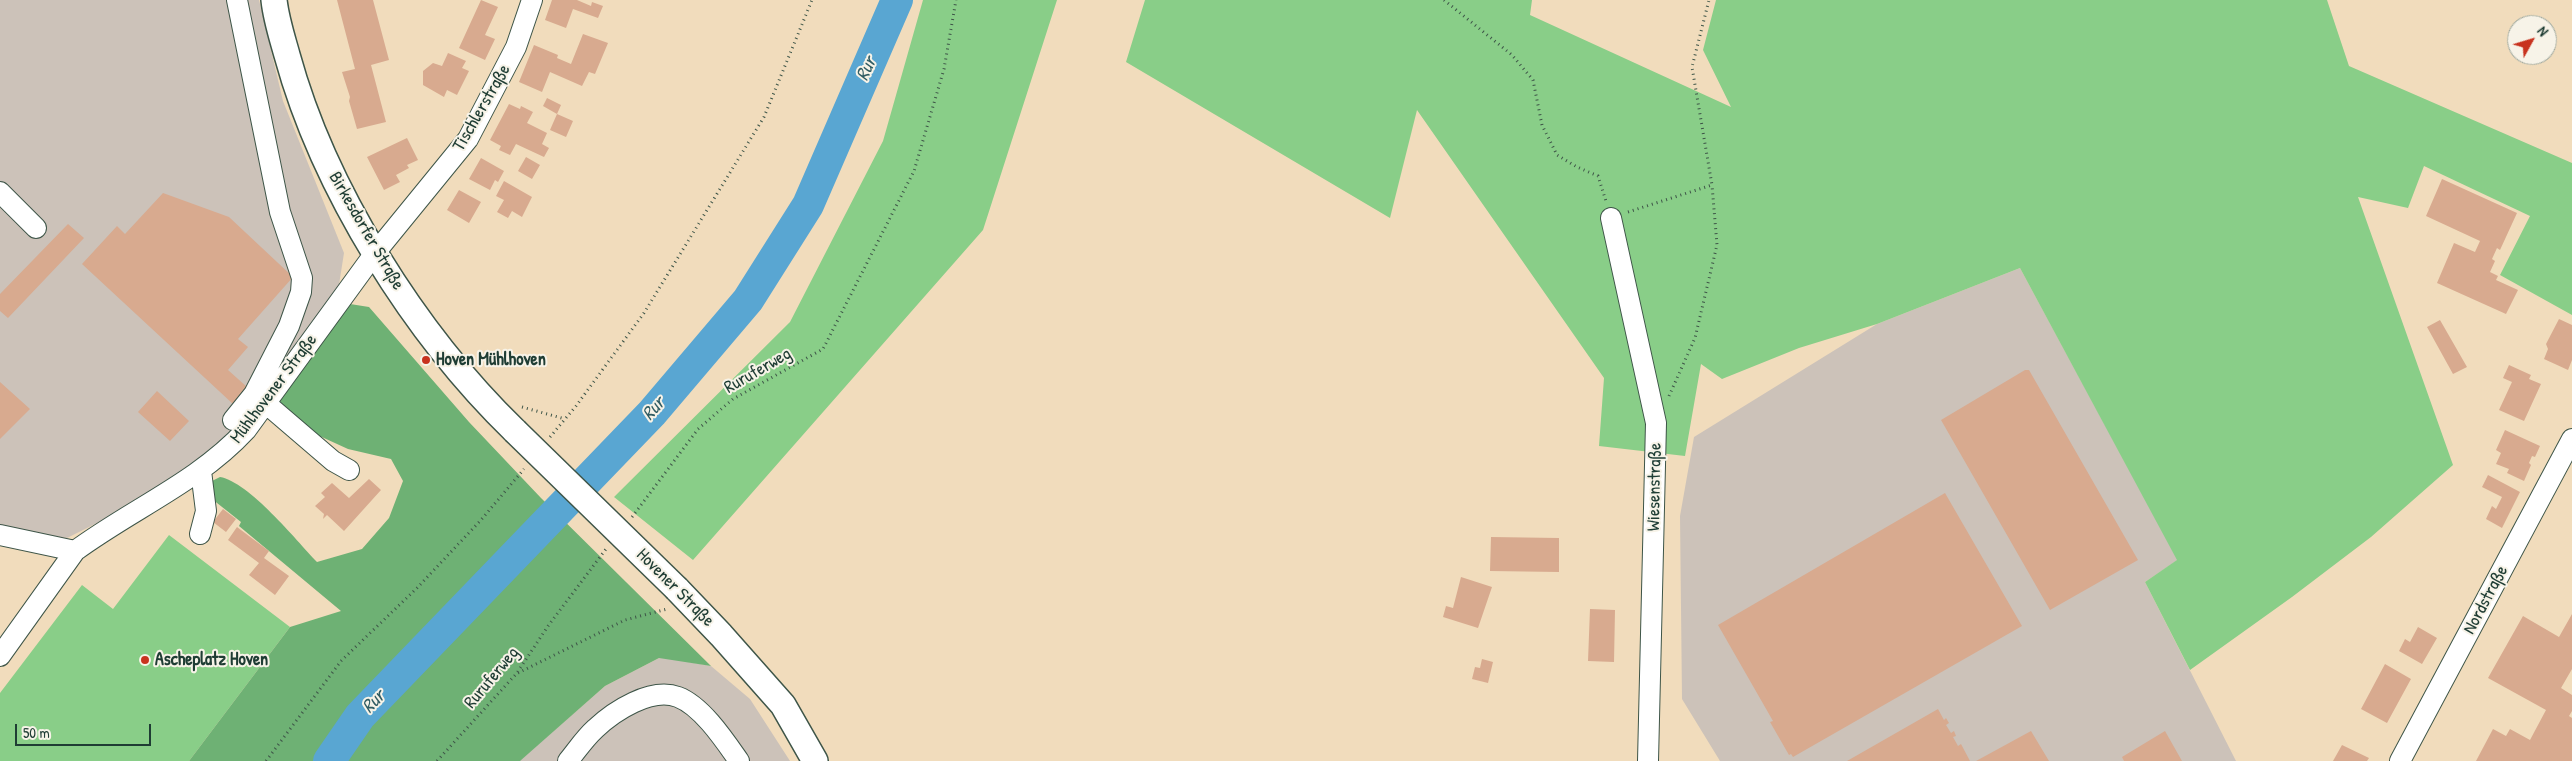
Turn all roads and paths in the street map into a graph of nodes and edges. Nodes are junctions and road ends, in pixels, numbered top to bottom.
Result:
1 (237, 0) edge
2 (274, 0) edge
3 (532, 0) edge
4 (812, 0) edge
5 (956, 0) edge
6 (1444, 0) edge
7 (1710, 0) edge
8 (1712, 185) junction
9 (0, 192) edge
10 (1604, 194) dead end
11 (1611, 218) joint
12 (36, 228) dead end
13 (375, 253) junction
14 (260, 398) junction
15 (521, 406) dead end
16 (565, 419) junction
17 (233, 420) dead end
18 (1656, 423) junction
19 (515, 431) joint
20 (2572, 439) edge
21 (547, 441) dead end
22 (529, 462) dead end
23 (349, 470) dead end
24 (201, 471) junction
25 (630, 519) dead end
26 (200, 534) dead end
27 (0, 535) edge
28 (607, 548) dead end
29 (75, 550) junction
30 (672, 599) junction
31 (0, 656) edge
32 (517, 674) junction
33 (266, 761) edge
34 (437, 761) edge
35 (568, 761) edge
36 (739, 761) edge
37 (815, 761) edge
38 (1648, 761) edge
39 (2400, 761) edge

1 - 14 street
2 - 13 main road, Birkesdorfer Straße
3 - 13 street, Tischlerstraße
4 - 16 path
5 - 25 path, Ruruferweg
6 - 10 path
7 - 8 path
8 - 11 path
8 - 18 path
9 - 12 street
11 - 18 street, Wiesenstraße
13 - 14 street, Mühlhovener Straße
13 - 19 main road, Birkesdorfer Straße
14 - 17 street
14 - 23 street
14 - 24 street, Mühlhovener Straße
15 - 16 path
16 - 21 path
18 - 38 street, Wiesenstraße
19 - 30 main road, Hovener Straße, bridge
20 - 39 street, Nordstraße
22 - 33 path
24 - 26 street
24 - 29 street, Mühlhovener Straße
27 - 29 street
28 - 32 path, Ruruferweg
29 - 31 street, Mühlhovener Straße
30 - 32 path
30 - 37 main road, Hovener Straße
32 - 34 path, Ruruferweg
35 - 36 street

